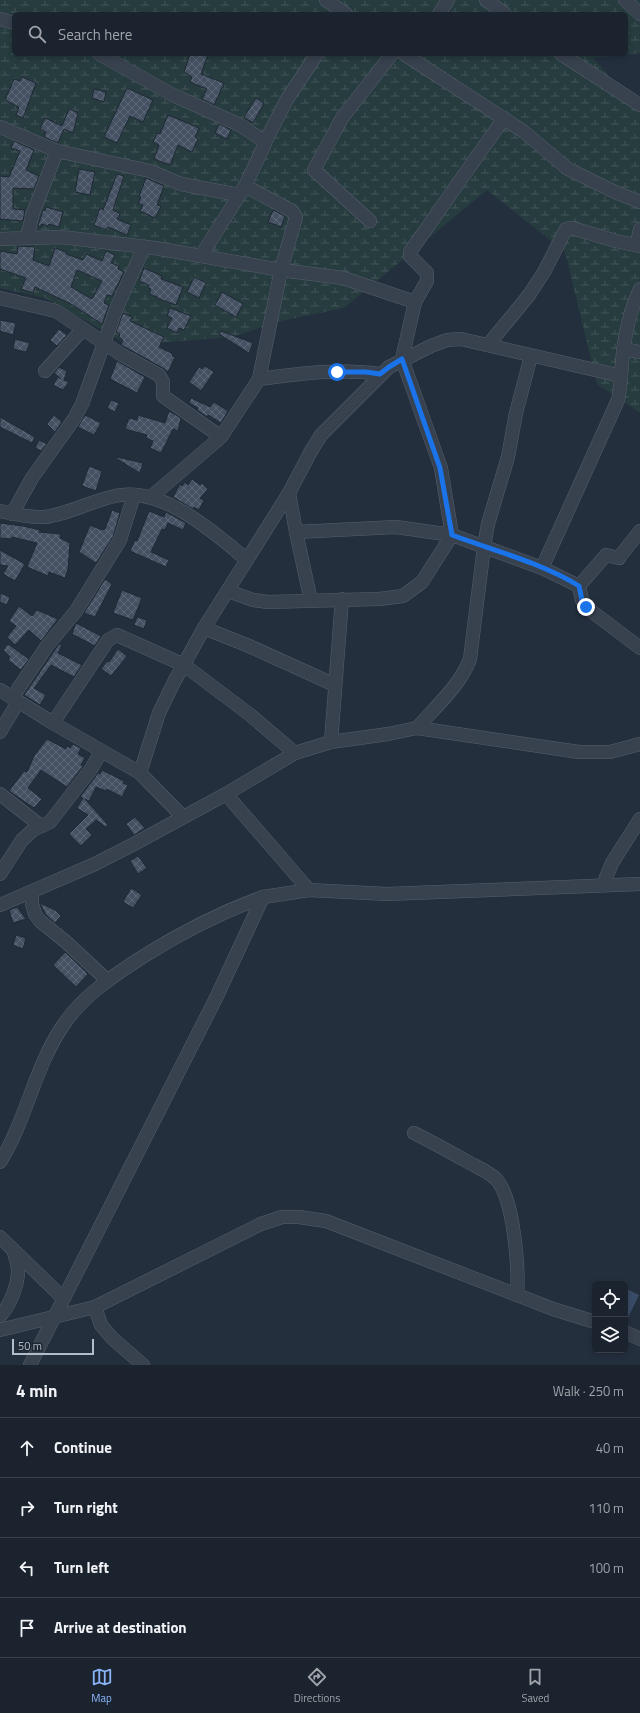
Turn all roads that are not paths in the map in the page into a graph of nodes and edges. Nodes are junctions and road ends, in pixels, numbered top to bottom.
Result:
1 (326, 0) edge
2 (448, 0) edge
3 (486, 0) edge
4 (343, 12) edge
5 (439, 12) edge
6 (502, 12) edge
7 (0, 19) edge
8 (12, 22) edge
9 (103, 56) edge
10 (316, 56) edge
11 (390, 56) edge
12 (410, 56) edge
13 (564, 56) edge
14 (640, 105) edge
15 (504, 118) junction
16 (0, 127) edge
17 (265, 142) junction
18 (57, 150) junction
19 (242, 191) junction
20 (640, 202) edge
21 (370, 221) dead end
22 (640, 229) edge
23 (27, 237) junction
24 (0, 239) edge
25 (640, 246) edge
26 (144, 247) junction
27 (201, 256) junction
28 (281, 270) junction
29 (640, 289) edge
30 (0, 298) edge
31 (415, 302) junction
32 (83, 328) junction
33 (104, 343) junction
34 (488, 345) junction
35 (623, 349) junction
36 (640, 352) edge
37 (531, 356) junction
38 (402, 359) junction
39 (46, 371) dead end
40 (380, 374) junction
41 (621, 376) junction
42 (259, 379) junction
43 (221, 437) junction
44 (289, 493) junction
45 (134, 495) junction
46 (151, 497) junction
47 (6, 513) edge
48 (640, 531) edge
49 (296, 532) junction
50 (452, 535) junction
51 (484, 547) junction
52 (247, 560) junction
53 (542, 568) junction
54 (579, 586) junction
55 (228, 591) junction
56 (342, 599) junction
57 (311, 601) junction
58 (204, 628) junction
59 (640, 648) edge
60 (184, 665) junction
61 (335, 686) junction
62 (0, 690) edge
63 (15, 700) junction
64 (53, 723) junction
65 (417, 728) junction
66 (0, 732) edge
67 (331, 742) junction
68 (639, 743) edge
69 (101, 752) junction
70 (295, 753) junction
71 (140, 774) junction
72 (0, 794) edge
73 (226, 794) junction
74 (183, 817) junction
75 (640, 819) edge
76 (41, 826) junction
77 (0, 874) edge
78 (640, 884) edge
79 (603, 885) junction
80 (309, 890) junction
81 (32, 892) junction
82 (263, 897) junction
83 (0, 905) edge
84 (108, 981) junction
85 (414, 1133) dead end
86 (0, 1162) edge
87 (0, 1237) edge
88 (13, 1249) junction
89 (517, 1295) junction
90 (63, 1298) junction
91 (95, 1307) junction
92 (0, 1316) edge
93 (54, 1317) junction
94 (592, 1321) edge
95 (0, 1330) edge
96 (628, 1333) edge
97 (640, 1338) edge
98 (30, 1365) edge
99 (143, 1365) edge

1 - 4 street
2 - 5 street
3 - 6 street
7 - 8 street
9 - 17 street
10 - 17 street
11 - 21 street
12 - 15 street
13 - 14 street
15 - 20 street
15 - 31 street
16 - 18 street
17 - 19 street
18 - 19 street
18 - 23 street
19 - 27 street
19 - 28 street
22 - 25 street
23 - 24 street
23 - 26 street
25 - 34 street
26 - 27 street
26 - 33 street
27 - 28 street
28 - 31 street
28 - 42 street
29 - 35 street
30 - 32 street
31 - 38 street
32 - 33 street
32 - 39 street
33 - 43 street
33 - 47 street
34 - 37 street
34 - 38 street
35 - 36 street
35 - 41 street
37 - 41 street
37 - 51 street
38 - 40 street
38 - 50 street
40 - 42 street
40 - 44 street
41 - 53 street
42 - 43 street
43 - 46 street
44 - 49 street
44 - 52 street
45 - 46 street
45 - 47 street
45 - 63 street
46 - 52 street
48 - 54 street
49 - 50 street
49 - 57 street
50 - 51 street
50 - 56 street
51 - 53 street
51 - 65 street
52 - 55 street
53 - 54 street
54 - 59 street
55 - 57 street
55 - 58 street
56 - 57 street
56 - 61 street
58 - 60 street
58 - 61 street
60 - 64 street
60 - 70 street
60 - 71 street
61 - 67 street
62 - 63 street
63 - 64 street
63 - 66 street
64 - 69 street
65 - 67 street
65 - 68 street
67 - 70 street
69 - 71 street
69 - 76 street
70 - 73 street
71 - 74 street
72 - 76 street
73 - 74 street
73 - 80 street
74 - 81 street
75 - 79 street
76 - 77 street
78 - 79 street
79 - 80 street
80 - 82 street
81 - 83 street
81 - 84 street
82 - 84 street
82 - 90 street
84 - 86 street
85 - 89 street
87 - 88 street
88 - 90 street
88 - 92 street
89 - 91 street
89 - 94 street
90 - 93 street
91 - 93 street
91 - 99 street
93 - 95 street
93 - 98 street
96 - 97 street

